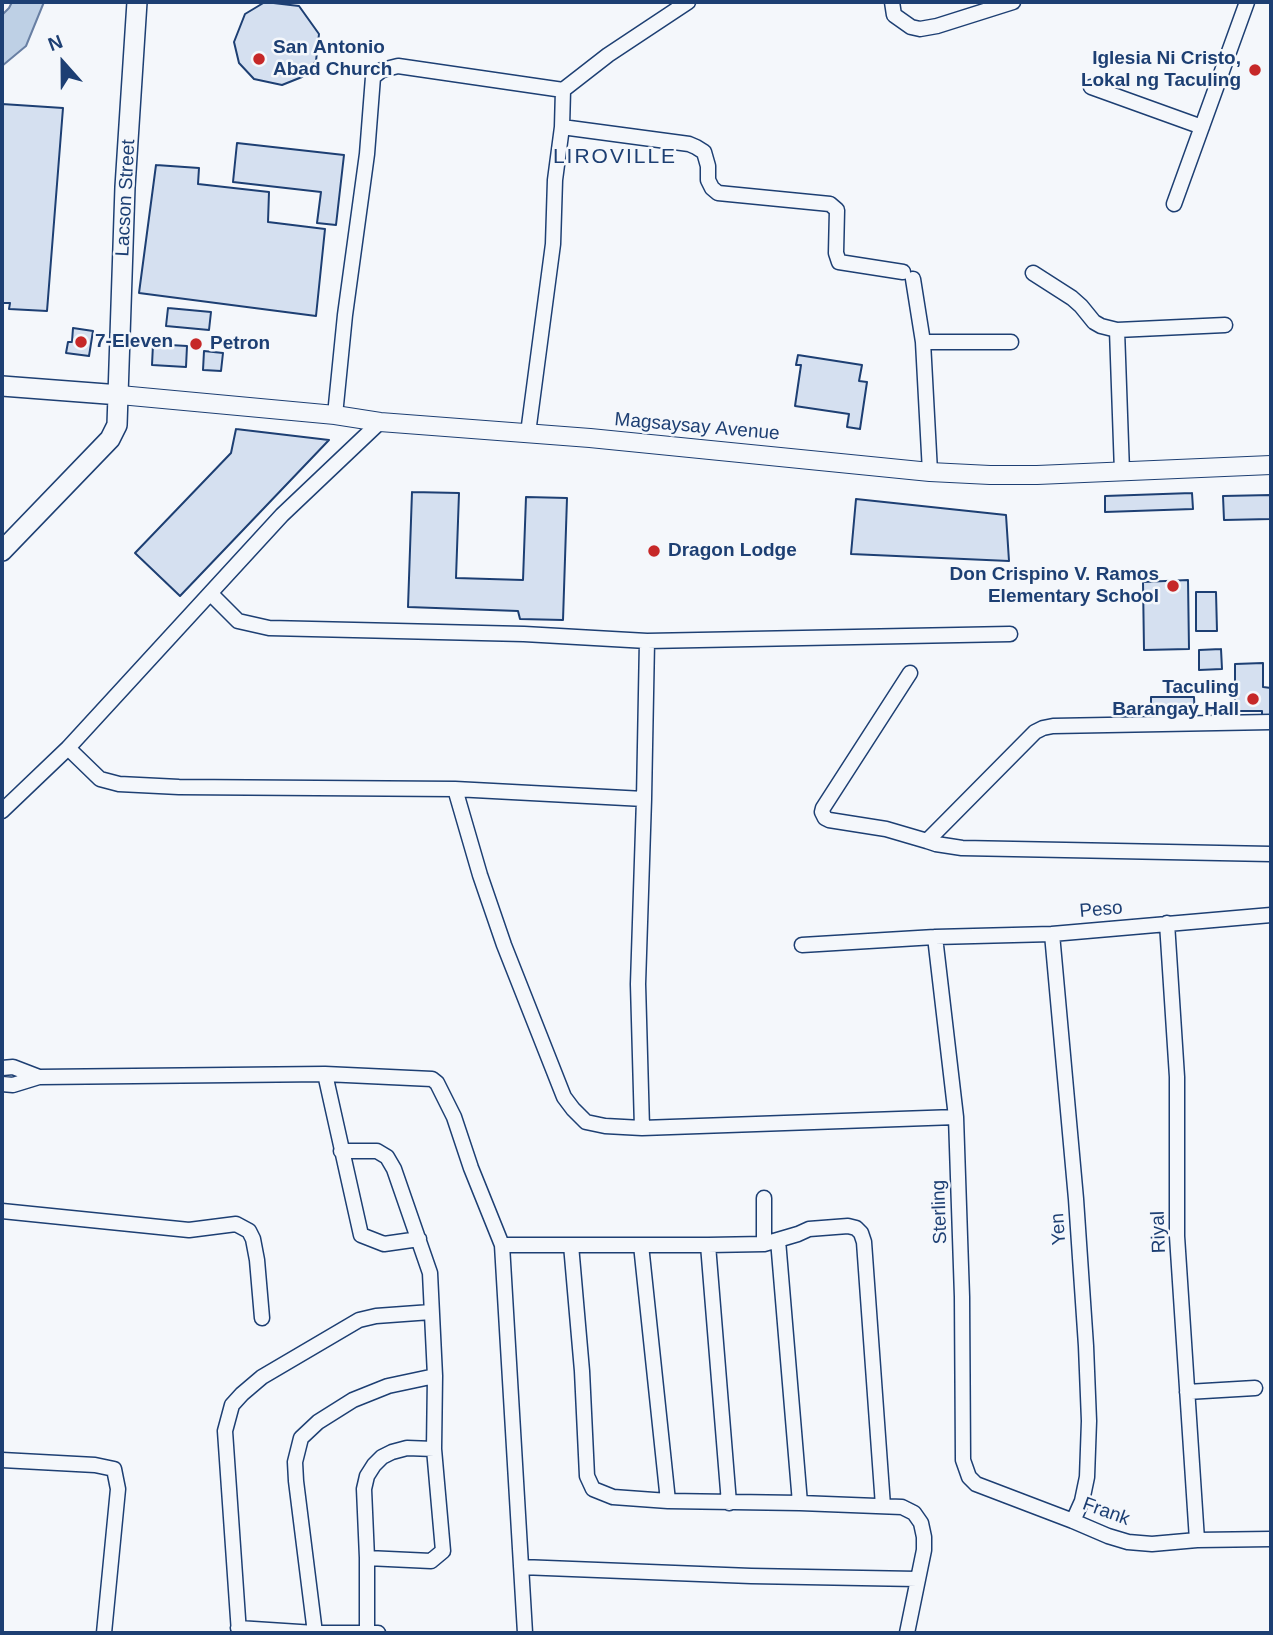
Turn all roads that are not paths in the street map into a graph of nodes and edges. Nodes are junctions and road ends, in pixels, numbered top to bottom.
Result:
1 (137, 2) edge
2 (688, 2) edge
3 (892, 2) edge
4 (1013, 2) edge
5 (1247, 2) edge
6 (1091, 87) dead end
7 (563, 90) junction
8 (562, 127) junction
9 (1202, 127) junction
10 (1174, 204) dead end
11 (1033, 273) dead end
12 (1224, 325) dead end
13 (1117, 330) junction
14 (923, 342) junction
15 (1011, 342) dead end
16 (2, 386) edge
17 (120, 395) junction
18 (335, 415) junction
19 (380, 422) junction
20 (528, 433) junction
21 (1271, 465) edge
22 (930, 472) junction
23 (1122, 472) junction
24 (2, 551) edge
25 (211, 594) junction
26 (1010, 634) dead end
27 (647, 641) junction
28 (910, 673) dead end
29 (1271, 722) edge
30 (68, 748) junction
31 (455, 789) junction
32 (644, 799) junction
33 (2, 811) edge
34 (926, 841) junction
35 (1271, 854) edge
36 (1271, 915) edge
37 (1167, 923) junction
38 (1052, 934) junction
39 (935, 937) junction
40 (802, 945) dead end
41 (2, 1068) edge
42 (325, 1074) junction
43 (39, 1077) junction
44 (2, 1084) edge
45 (956, 1117) junction
46 (642, 1128) junction
47 (341, 1151) junction
48 (764, 1198) dead end
49 (2, 1211) edge
50 (419, 1239) junction
51 (771, 1242) junction
52 (502, 1245) junction
53 (571, 1245) junction
54 (641, 1245) junction
55 (708, 1245) junction
56 (431, 1312) junction
57 (262, 1318) dead end
58 (435, 1376) junction
59 (1255, 1388) dead end
60 (1187, 1392) junction
61 (434, 1449) junction
62 (2, 1460) edge
63 (975, 1484) joint
64 (668, 1501) junction
65 (729, 1503) junction
66 (800, 1503) junction
67 (883, 1506) junction
68 (1073, 1521) junction
69 (1271, 1539) edge
70 (1197, 1540) junction
71 (367, 1558) junction
72 (521, 1567) junction
73 (917, 1579) junction
74 (239, 1630) edge
75 (367, 1632) edge
76 (104, 1633) edge
77 (316, 1633) edge
78 (378, 1633) edge
79 (525, 1633) edge
80 (907, 1633) edge

1 - 17 main road, Lacson Street
2 - 7 street
3 - 4 street
5 - 9 street
6 - 9 street
7 - 8 street
7 - 18 street
8 - 14 street
8 - 20 street
9 - 10 street
11 - 13 street
12 - 13 street
13 - 23 street
14 - 15 street
14 - 22 street
16 - 17 main road
17 - 18 street, Magsaysay Avenue
17 - 24 main road, Lacson Street
18 - 19 street, Magsaysay Avenue
19 - 20 street, Magsaysay Avenue
19 - 25 street
20 - 22 street, Magsaysay Avenue
21 - 23 street, Magsaysay Avenue
22 - 23 street, Magsaysay Avenue
25 - 27 street
25 - 30 street
26 - 27 street
27 - 32 street
28 - 34 street
29 - 34 street
30 - 31 street
30 - 33 street
31 - 32 street
31 - 46 street
32 - 46 street
34 - 35 street
36 - 37 street, Peso
37 - 38 street, Peso
37 - 60 street, Riyal
38 - 39 street, Peso
38 - 68 street, Yen
39 - 40 street, Peso
39 - 45 street, Sterling
41 - 43 street
42 - 43 street
42 - 47 street
42 - 52 street
43 - 44 street
45 - 46 street
45 - 63 street, Sterling
47 - 50 street
47 - 50 street
48 - 51 street
49 - 57 street
50 - 56 street
51 - 55 street
51 - 66 street
51 - 67 street
52 - 53 street
52 - 72 street
53 - 54 street
53 - 64 street
54 - 55 street
54 - 64 street
55 - 65 street
56 - 58 street
56 - 74 street
58 - 61 street
58 - 77 street
59 - 60 street
60 - 70 street, Riyal
61 - 71 street
61 - 71 street
62 - 76 street
63 - 68 street, Frank
64 - 65 street
65 - 66 street
66 - 67 street
67 - 73 street
68 - 70 street, Frank
69 - 70 street, Frank
71 - 75 street
72 - 73 street
72 - 79 street
73 - 80 street
74 - 77 street
75 - 77 street
75 - 78 street

